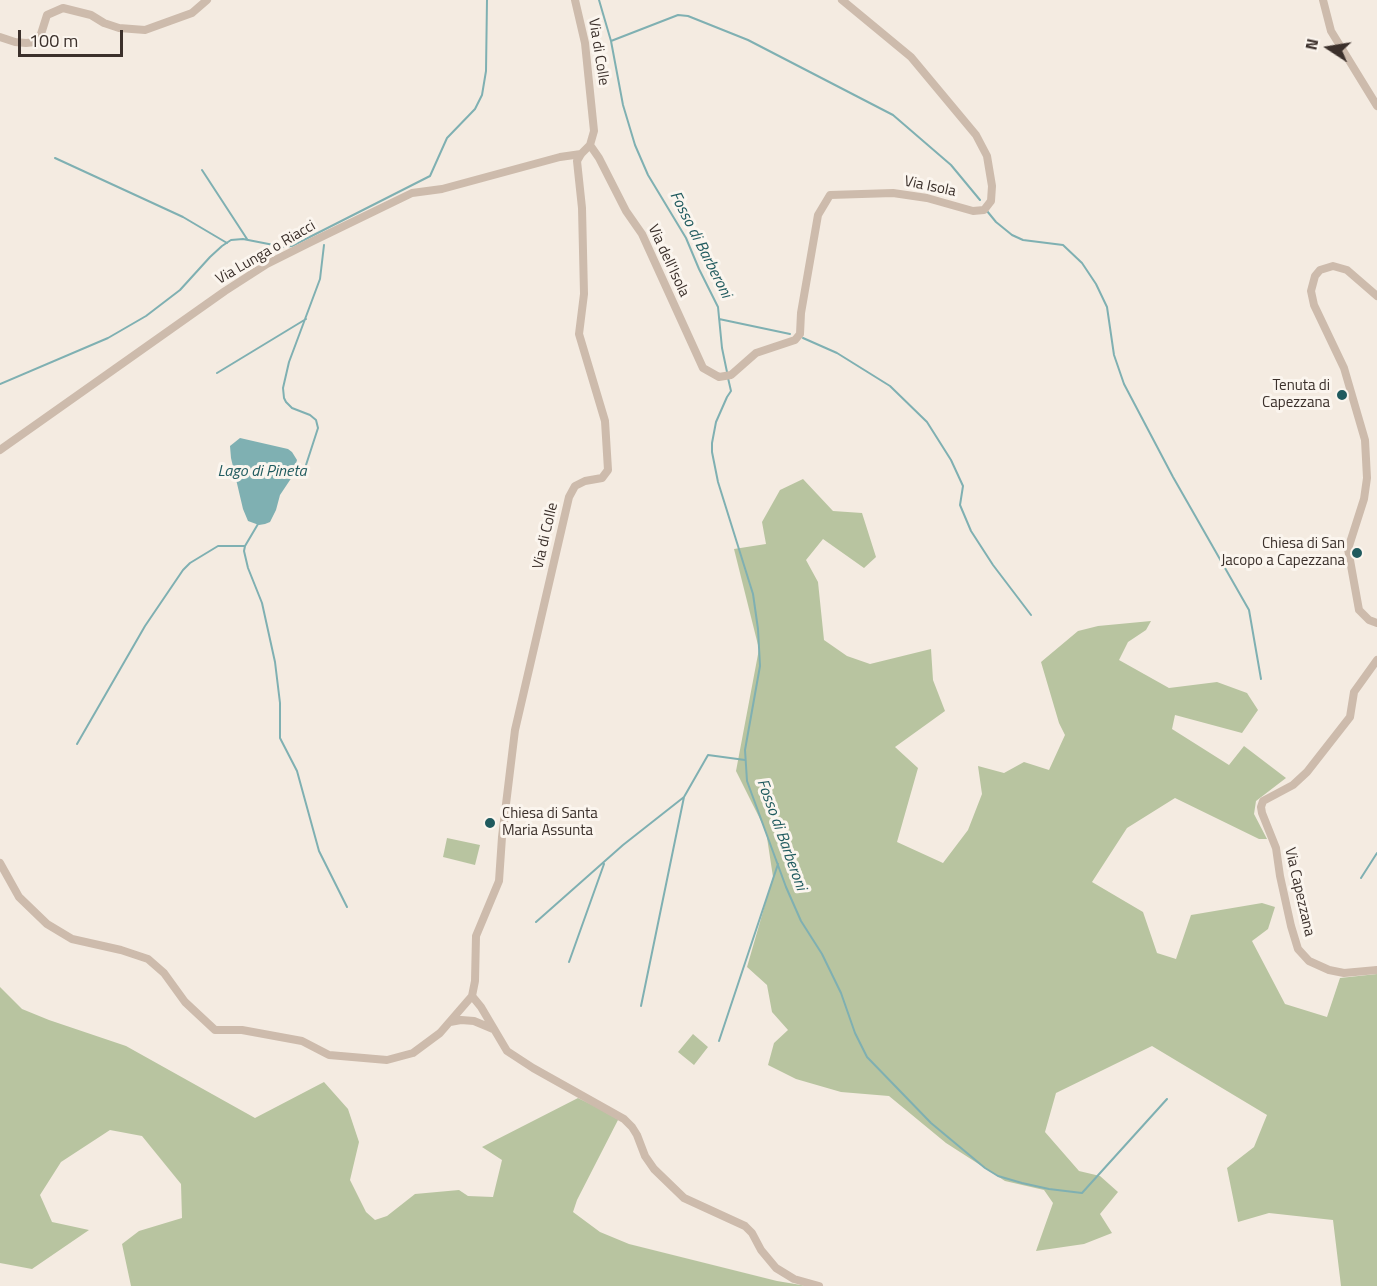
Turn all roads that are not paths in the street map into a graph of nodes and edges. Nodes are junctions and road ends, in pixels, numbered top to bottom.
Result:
1 (207, 0) edge
2 (575, 0) edge
3 (842, 0) edge
4 (1323, 0) edge
5 (0, 37) edge
6 (1377, 106) edge
7 (590, 145) junction
8 (581, 154) junction
9 (1377, 296) edge
10 (727, 376) joint
11 (0, 450) edge
12 (1377, 623) edge
13 (1377, 660) edge
14 (0, 863) edge
15 (1377, 970) edge
16 (472, 996) junction
17 (449, 1023) junction
18 (494, 1030) junction
19 (819, 1286) edge

1 - 5 street
2 - 7 street, Via di Colle
3 - 10 street, Via Isola
4 - 6 street
7 - 8 street
7 - 10 street, Via dell'Isola
8 - 11 street, Via Lunga o Riacci
8 - 16 street, Via di Colle
9 - 12 street
13 - 15 street, Via Capezzana
14 - 17 street
16 - 17 street
16 - 18 street
17 - 18 street
18 - 19 street

